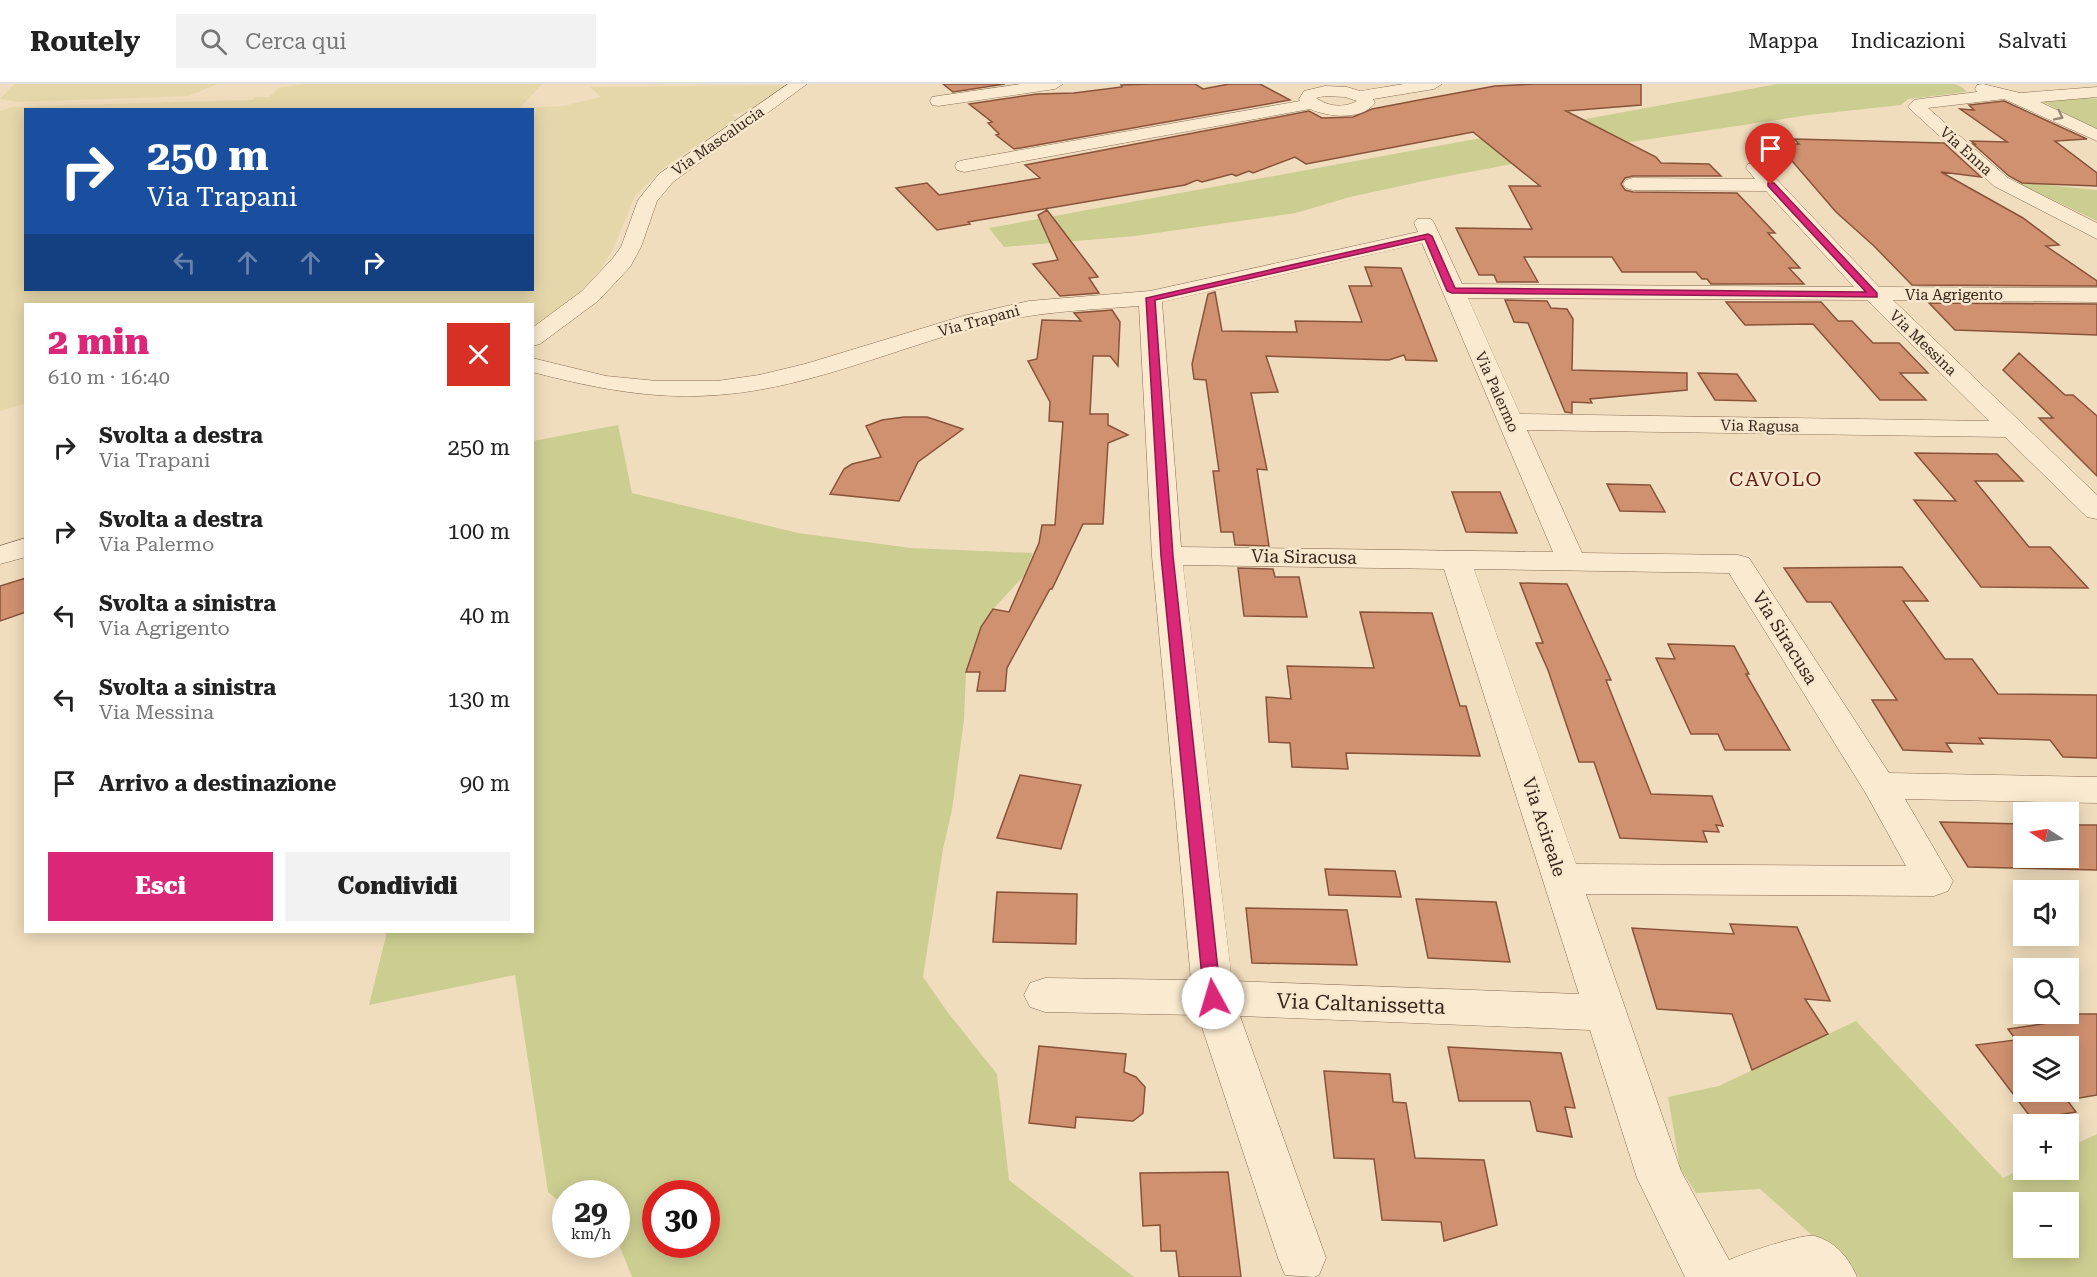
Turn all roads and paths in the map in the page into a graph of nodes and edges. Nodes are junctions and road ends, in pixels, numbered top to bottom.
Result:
1 (799, 84) edge
2 (1055, 84) edge
3 (1434, 84) edge
4 (1966, 84) edge
5 (1313, 93) edge
6 (2094, 93) edge
7 (2012, 96) junction
8 (938, 101) dead end
9 (2097, 136) edge
10 (964, 166) dead end
11 (1633, 184) dead end
12 (1426, 229) joint
13 (2097, 233) edge
14 (1452, 291) junction
15 (1874, 295) junction
16 (2097, 295) edge
17 (1150, 298) junction
18 (534, 338) edge
19 (534, 365) edge
20 (1510, 423) junction
21 (2011, 429) junction
22 (2097, 511) edge
23 (24, 548) edge
24 (0, 555) edge
25 (1167, 556) junction
26 (1456, 559) junction
27 (1571, 561) junction
28 (1879, 786) junction
29 (2097, 790) edge
30 (1562, 879) junction
31 (1045, 995) dead end
32 (1213, 998) junction
33 (1605, 1013) junction
34 (1302, 1258) dead end
35 (1711, 1277) edge
36 (1746, 1277) edge
37 (1832, 1277) edge

1 - 18 street, Via Mascalucia
2 - 8 street
3 - 5 street
4 - 7 street
5 - 10 street
6 - 7 street
7 -> 9 street
7 - 13 street, Via Enna
11 - 15 street, Via Messina
12 - 14 street, Via Palermo
12 - 17 street, Via Trapani
14 - 15 street, Via Agrigento
14 - 20 street, Via Palermo
15 - 16 street, Via Agrigento
15 - 21 street, Via Messina
17 - 19 street, Via Trapani
17 - 25 street
20 - 21 street, Via Ragusa
20 - 27 street, Via Palermo
21 - 22 street, Via Messina
23 - 24 street
25 - 26 street, Via Siracusa
25 - 32 street
26 - 27 street, Via Siracusa
26 - 30 street, Via Acireale
27 - 28 street, Via Siracusa
28 - 29 street
28 - 30 street, Via Siracusa
30 - 33 street, Via Acireale
31 - 32 street, Via Caltanissetta
32 - 33 street, Via Caltanissetta
32 - 34 street
33 - 35 street, Via Acireale
36 - 37 street

